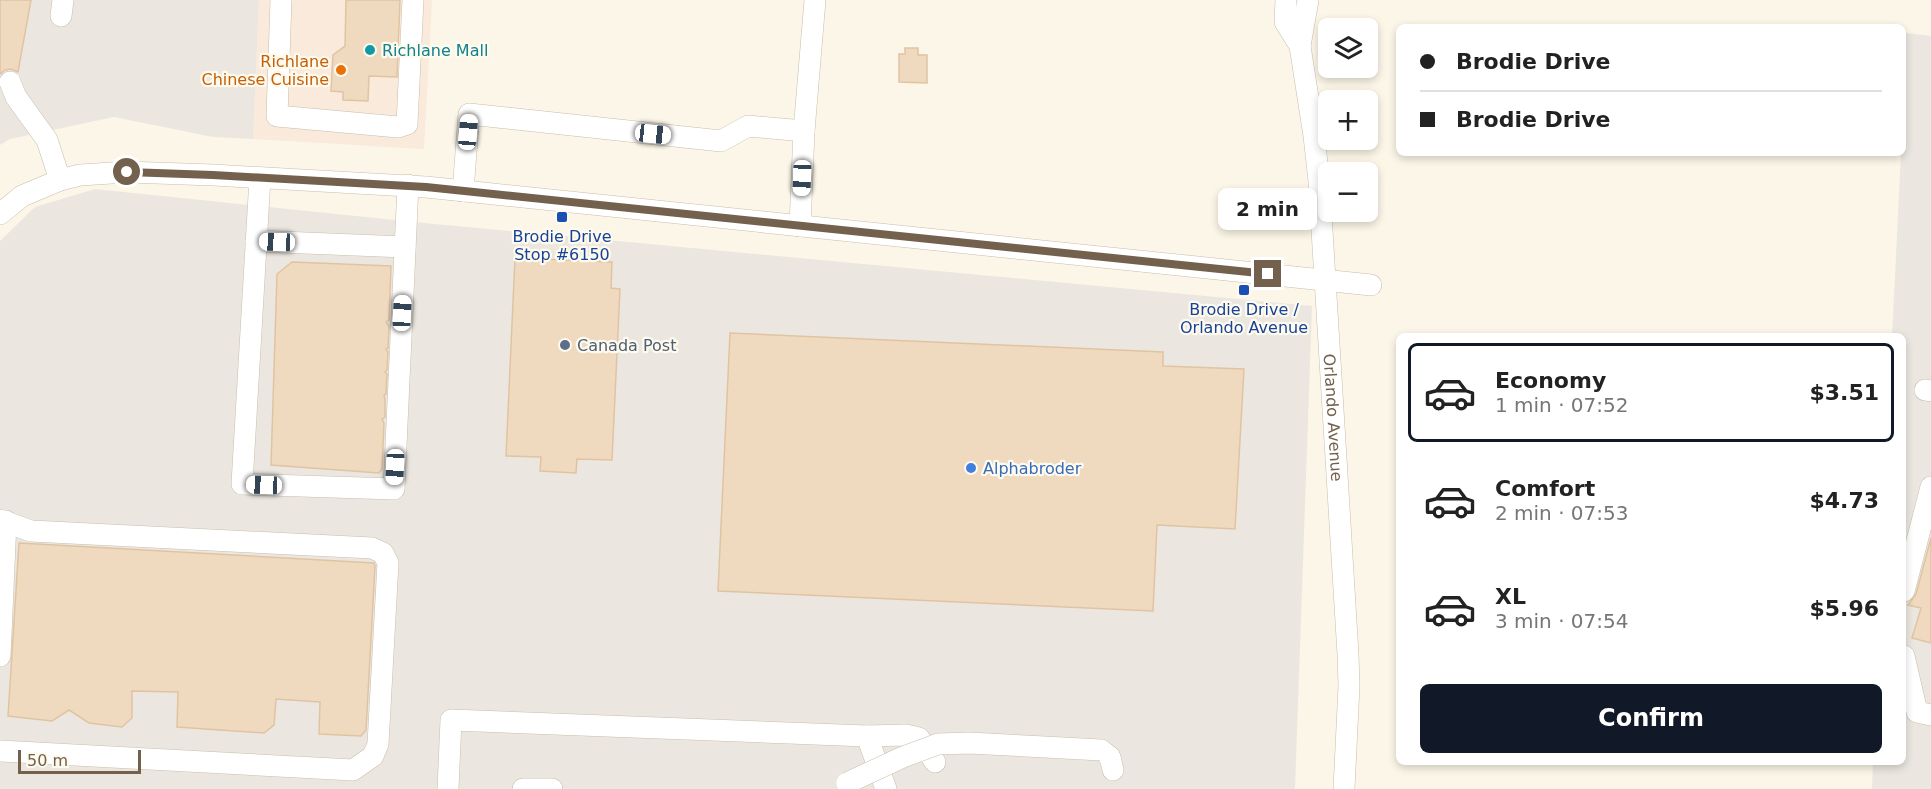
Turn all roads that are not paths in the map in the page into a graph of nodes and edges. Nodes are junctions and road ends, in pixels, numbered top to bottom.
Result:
1 (281, 0) edge
2 (413, 0) edge
3 (815, 0) edge
4 (1286, 0) edge
5 (1308, 0) edge
6 (1300, 46) junction
7 (10, 82) dead end
8 (804, 131) junction
9 (260, 178) junction
10 (60, 180) junction
11 (408, 185) junction
12 (464, 191) junction
13 (0, 214) edge
14 (800, 226) junction
15 (256, 242) junction
16 (405, 247) junction
17 (1326, 281) junction
18 (1371, 285) dead end
19 (1931, 487) edge
20 (3, 521) edge
21 (1906, 583) edge
22 (0, 656) edge
23 (1906, 665) edge
24 (1931, 715) edge
25 (871, 746) junction
26 (0, 751) edge
27 (935, 762) dead end
28 (1113, 770) dead end
29 (841, 786) edge
30 (448, 789) edge
31 (523, 789) edge
32 (552, 789) edge
33 (886, 789) edge
34 (1344, 789) edge

1 - 2 street
3 - 8 street
4 - 6 street, Orlando Avenue
5 - 6 street, Orlando Avenue
6 - 17 street, Orlando Avenue
7 - 10 street
8 - 12 street
8 - 14 street
9 - 10 street
9 - 11 street
9 - 15 street
10 - 13 street
11 - 12 street
11 - 16 street
12 - 14 street
14 - 17 street
15 - 16 street
15 - 16 street
17 - 18 street
17 - 34 street, Orlando Avenue
19 - 21 street
20 - 22 street
20 - 26 street
23 - 24 street
25 - 27 street
25 - 30 street
25 - 33 street
28 - 29 street, bridge
31 - 32 street

